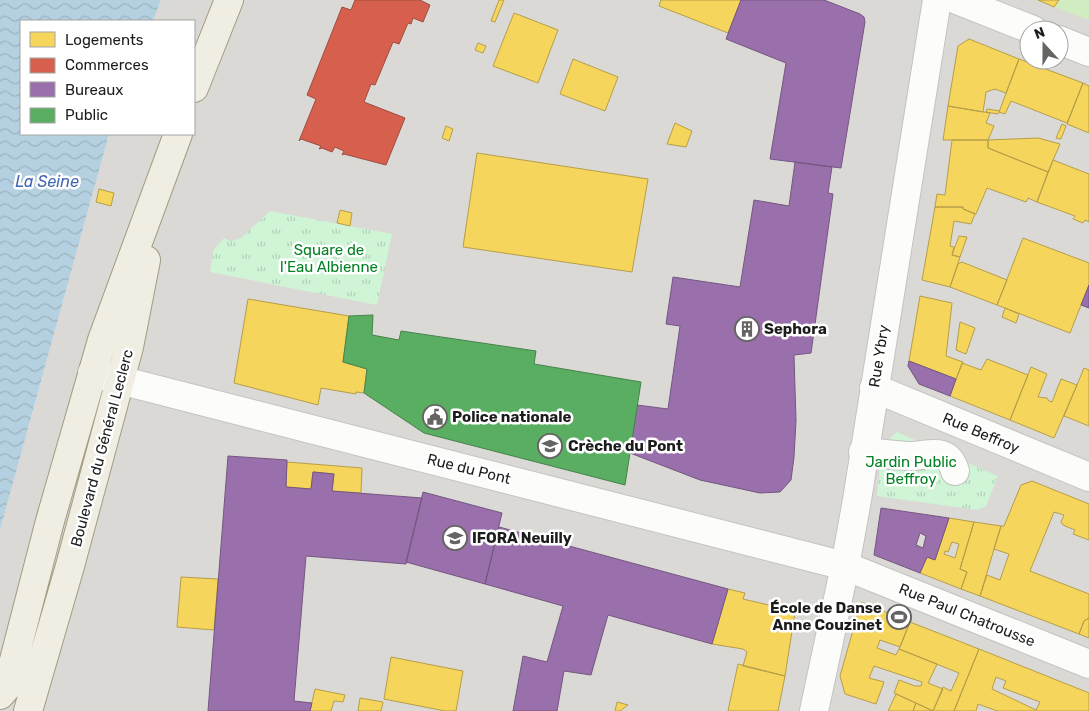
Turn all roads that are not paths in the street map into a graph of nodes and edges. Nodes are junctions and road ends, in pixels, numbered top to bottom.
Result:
1 (229, 0) edge
2 (937, 0) edge
3 (957, 0) edge
4 (1019, 24) edge
5 (1069, 44) edge
6 (1089, 52) edge
7 (195, 85) edge
8 (178, 135) edge
9 (162, 181) junction
10 (92, 373) junction
11 (119, 380) junction
12 (874, 388) junction
13 (863, 452) junction
14 (955, 471) dead end
15 (1089, 477) edge
16 (845, 566) junction
17 (1089, 664) edge
18 (5, 698) edge
19 (817, 710) edge
20 (28, 711) edge

1 - 7 main road
2 - 12 street, Rue Ybry
3 - 4 street
5 - 6 street
8 - 9 main road, Boulevard du Général Leclerc
9 - 10 main road, Boulevard du Général Leclerc
9 - 11 main road, Boulevard du Général Leclerc
10 - 11 street, Rue du Pont
10 - 18 main road, Boulevard du Général Leclerc
11 - 16 street, Rue du Pont
11 - 20 main road, Boulevard du Général Leclerc
12 - 13 street, Rue Ybry
12 - 15 street, Rue Beffroy
13 - 14 street
13 - 16 street, Rue Ybry
16 - 17 street, Rue Paul Chatrousse
16 - 19 street, Rue Ybry

